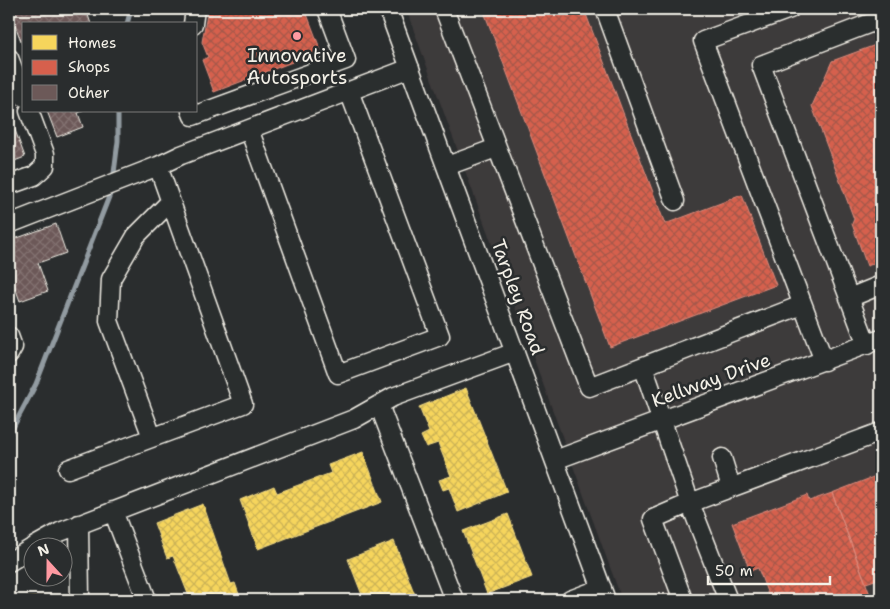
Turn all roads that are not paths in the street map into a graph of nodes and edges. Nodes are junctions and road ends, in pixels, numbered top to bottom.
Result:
1 (195, 9) edge
2 (327, 9) edge
3 (388, 9) edge
4 (444, 9) edge
5 (605, 9) edge
6 (790, 9) edge
7 (881, 19) edge
8 (193, 22) edge
9 (9, 58) edge
10 (410, 68) junction
11 (349, 91) junction
12 (22, 92) edge
13 (29, 112) edge
14 (191, 112) edge
15 (249, 129) junction
16 (496, 148) junction
17 (158, 166) junction
18 (447, 166) junction
19 (9, 185) edge
20 (675, 201) dead end
21 (170, 202) junction
22 (9, 224) edge
23 (881, 285) edge
24 (849, 298) junction
25 (802, 305) junction
26 (9, 336) edge
27 (874, 342) edge
28 (515, 352) junction
29 (9, 354) edge
30 (824, 361) junction
31 (643, 366) junction
32 (379, 405) junction
33 (663, 421) junction
34 (881, 432) edge
35 (152, 437) junction
36 (722, 458) dead end
37 (555, 460) junction
38 (68, 469) dead end
39 (731, 487) junction
40 (690, 502) junction
41 (113, 511) junction
42 (80, 524) junction
43 (53, 536) edge
44 (22, 554) edge
45 (9, 562) edge
46 (604, 594) edge
47 (80, 600) edge
48 (147, 600) edge
49 (454, 600) edge
50 (570, 600) edge
51 (683, 600) edge
52 (728, 600) edge

1 - 8 street
2 - 14 street
3 - 10 street, Tarpley Road
4 - 16 street
5 - 20 street
6 - 25 street
7 - 24 street
9 - 12 street
10 - 11 street
10 - 18 street, Tarpley Road
11 - 15 street
11 - 15 street
13 - 19 street
15 - 17 street
16 - 18 street
16 - 31 street
17 - 21 street
17 - 22 street
18 - 28 street, Tarpley Road
21 - 35 street
21 - 35 street
23 - 24 street
24 - 27 street
25 - 30 street
25 - 31 street
26 - 29 street
27 - 30 street, Kellway Drive
28 - 32 street
28 - 37 street, Tarpley Road
30 - 33 street, Kellway Drive
31 - 33 street
32 - 41 street
32 - 49 street
33 - 37 street, Kellway Drive
33 - 40 street
34 - 39 street
35 - 38 street
36 - 39 street
37 - 46 street, Tarpley Road
39 - 40 street
40 - 51 street
40 - 52 street
41 - 42 street
41 - 48 street
42 - 43 street
42 - 47 street
44 - 45 street
46 - 50 street

